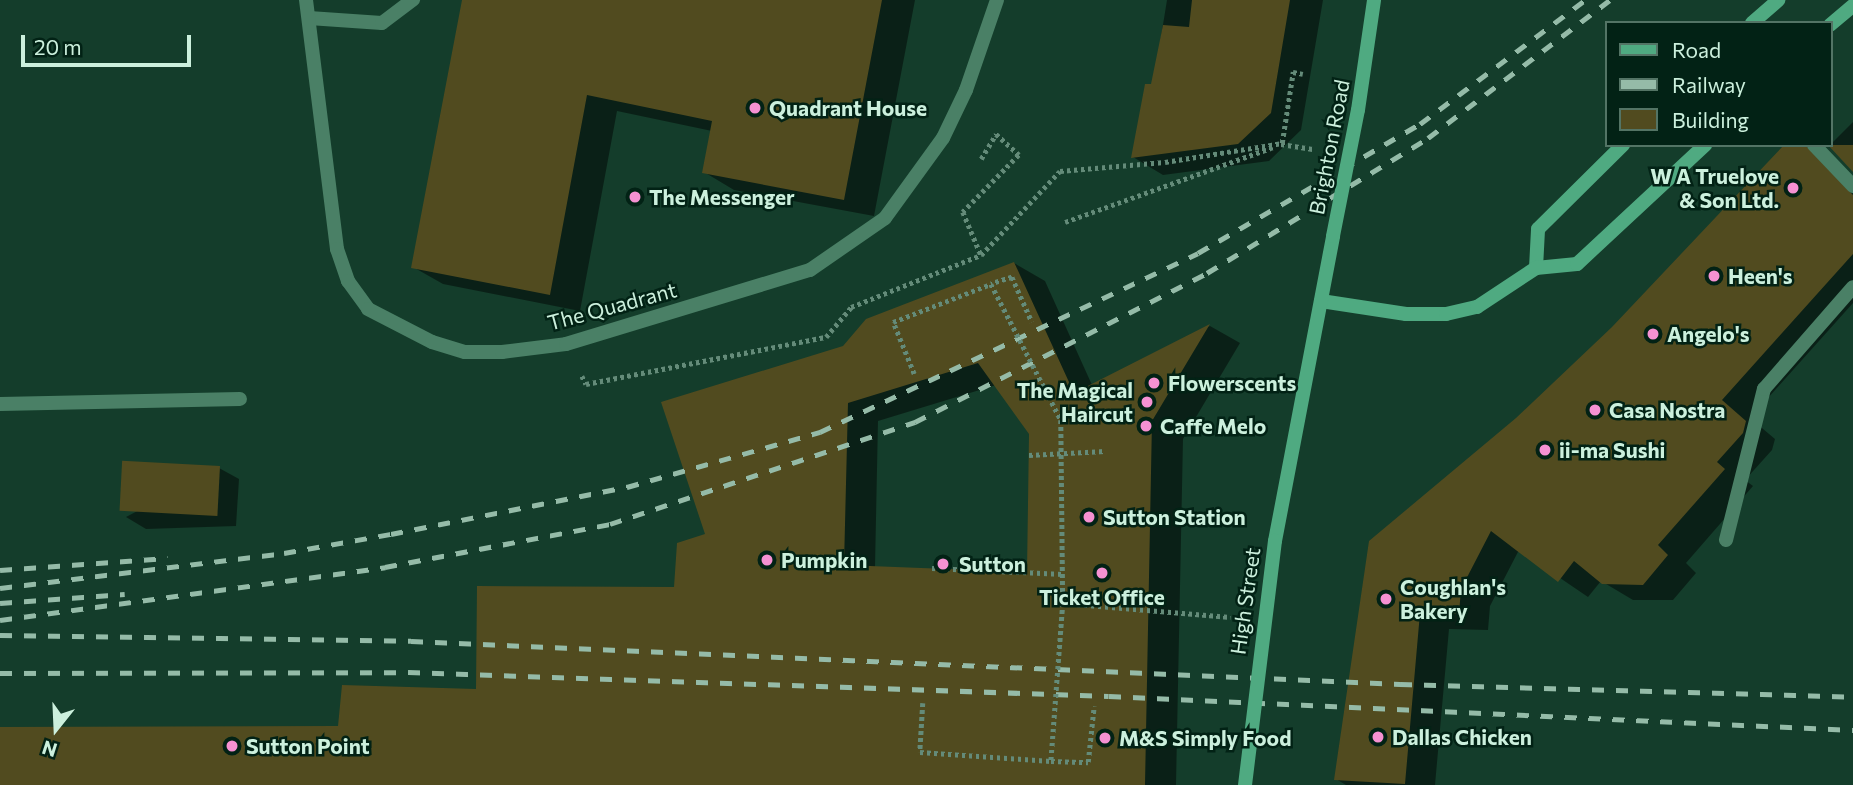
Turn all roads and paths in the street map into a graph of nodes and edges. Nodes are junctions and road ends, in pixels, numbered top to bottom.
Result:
1 (306, 0) edge
2 (413, 0) edge
3 (997, 0) edge
4 (1374, 0) edge
5 (1778, 0) edge
6 (1853, 6) edge
7 (309, 18) junction
8 (1754, 21) edge
9 (1832, 23) edge
10 (1303, 74) dead end
11 (1282, 143) junction
12 (1621, 147) edge
13 (1703, 147) edge
14 (1816, 147) edge
15 (1349, 155) junction
16 (981, 159) dead end
17 (1853, 186) edge
18 (1065, 222) dead end
19 (981, 255) junction
20 (1536, 268) junction
21 (991, 284) junction
22 (1853, 288) edge
23 (1321, 301) junction
24 (1032, 322) dead end
25 (566, 344) junction
26 (914, 374) dead end
27 (240, 399) dead end
28 (0, 404) edge
29 (1061, 454) junction
30 (1029, 455) dead end
31 (1726, 540) dead end
32 (932, 568) dead end
33 (1063, 574) junction
34 (1063, 603) junction
35 (1264, 621) junction
36 (923, 703) dead end
37 (1094, 706) dead end
38 (1051, 761) junction
39 (1245, 785) edge

1 - 7 street, The Quadrant
2 - 7 street
3 - 25 street, The Quadrant
4 - 15 main road, Brighton Road, bridge
5 - 8 main road
6 - 9 main road
7 - 25 street, The Quadrant
10 - 11 path
11 - 15 path
11 - 18 path
11 - 19 path
12 - 20 main road
13 - 20 main road
14 - 17 street
15 - 23 main road, Brighton Road, bridge
16 - 19 path
19 - 25 path
20 - 23 main road
21 - 24 path, bridge
21 - 26 path
21 - 29 path, bridge
22 - 31 street
23 - 35 main road, High Street, bridge
27 - 28 street
29 - 30 path
29 - 33 path, bridge
32 - 33 path
33 - 34 path, bridge
34 - 35 path
34 - 38 path, bridge
35 - 39 main road, High Street, bridge
36 - 38 path
37 - 38 path, bridge

